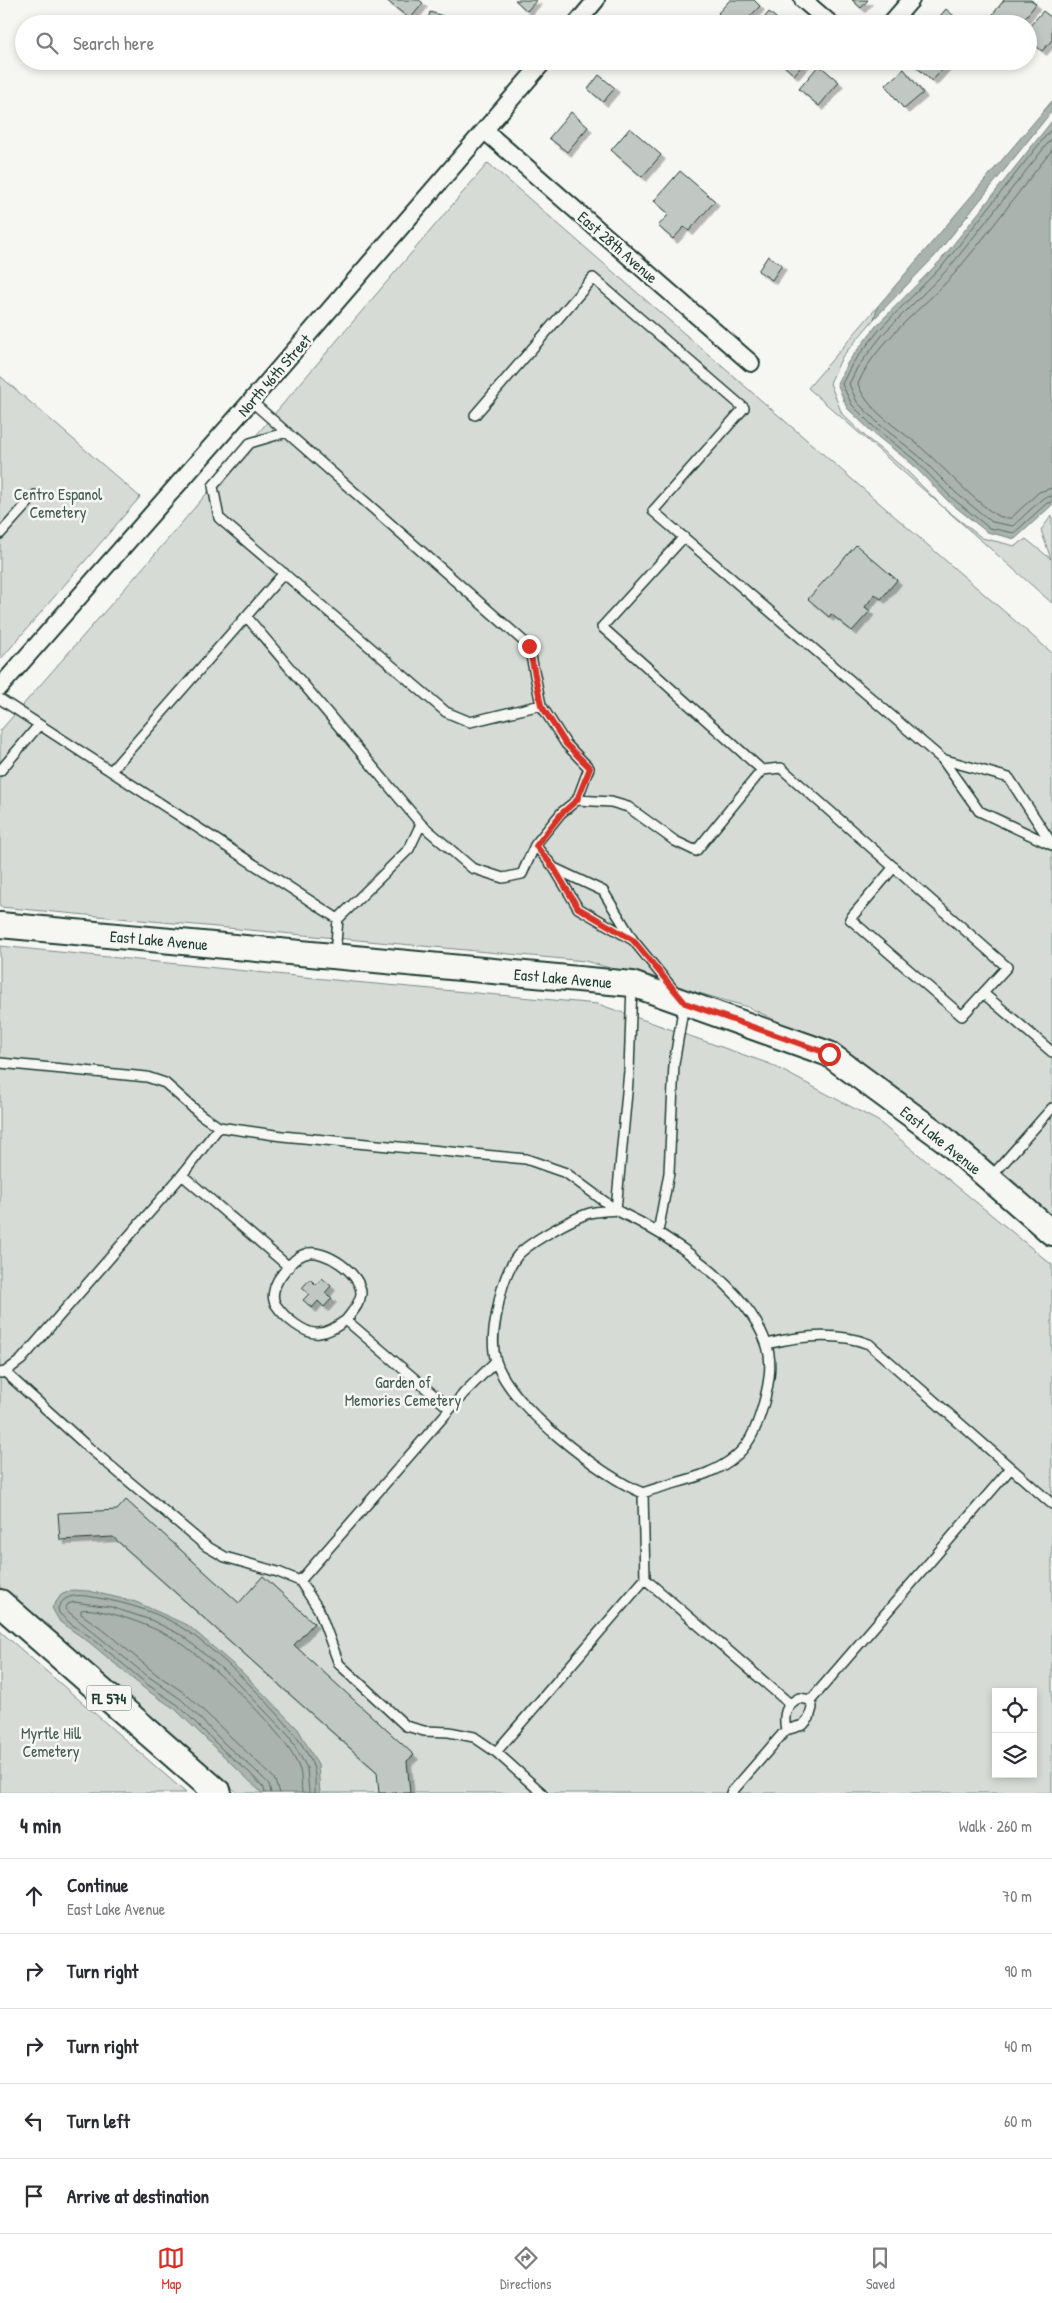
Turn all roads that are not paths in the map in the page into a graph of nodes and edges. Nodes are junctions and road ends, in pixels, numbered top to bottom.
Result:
1 (596, 0) edge
2 (803, 0) edge
3 (911, 0) edge
4 (584, 15) edge
5 (820, 15) edge
6 (898, 15) edge
7 (536, 70) edge
8 (484, 131) junction
9 (751, 363) dead end
10 (251, 401) junction
11 (475, 415) dead end
12 (287, 432) junction
13 (35, 495) dead end
14 (0, 534) edge
15 (684, 537) junction
16 (284, 573) junction
17 (246, 616) junction
18 (0, 687) edge
19 (0, 699) edge
20 (541, 705) junction
21 (39, 725) junction
22 (942, 759) junction
23 (762, 770) junction
24 (0, 771) edge
25 (111, 771) junction
26 (577, 800) junction
27 (421, 824) junction
28 (1052, 845) edge
29 (536, 846) junction
30 (894, 867) junction
31 (554, 868) junction
32 (338, 919) junction
33 (0, 925) edge
34 (633, 940) junction
35 (335, 957) junction
36 (632, 984) junction
37 (984, 994) junction
38 (685, 1003) junction
39 (1052, 1052) edge
40 (0, 1063) edge
41 (1052, 1108) edge
42 (219, 1127) junction
43 (182, 1175) junction
44 (990, 1179) junction
45 (616, 1210) junction
46 (658, 1232) junction
47 (1052, 1233) edge
48 (289, 1267) junction
49 (346, 1320) junction
50 (767, 1344) junction
51 (496, 1361) junction
52 (2, 1373) edge
53 (450, 1409) junction
54 (1011, 1468) junction
55 (643, 1493) junction
56 (1052, 1504) edge
57 (645, 1579) junction
58 (300, 1582) junction
59 (0, 1603) edge
60 (811, 1700) junction
61 (790, 1704) junction
62 (786, 1730) junction
63 (496, 1752) junction
64 (218, 1793) edge
65 (542, 1793) edge
66 (731, 1793) edge

1 - 4 street
2 - 5 street
3 - 6 street
7 - 8 street, North 46th Street
8 - 9 street, East 28th Avenue
8 - 10 street, North 46th Street
10 - 12 lane
10 - 18 street, North 46th Street
11 - 15 lane
12 - 16 lane
12 - 20 lane
13 - 14 lane
15 - 22 lane
15 - 23 lane
16 - 17 lane
16 - 20 lane
17 - 25 lane
17 - 27 lane
19 - 21 lane
20 - 26 lane
21 - 24 lane
21 - 25 lane
22 - 28 lane
22 - 28 lane
23 - 26 lane
23 - 30 lane
25 - 32 lane
26 - 29 lane
27 - 29 lane
27 - 32 lane
29 - 31 lane
30 - 37 lane
30 - 37 lane
31 - 34 lane
31 - 34 lane
32 - 35 lane
33 - 35 street, East Lake Avenue
34 - 38 lane
35 - 36 street, East Lake Avenue
36 - 38 street, East Lake Avenue
36 - 45 lane
37 - 39 lane
38 - 44 street, East Lake Avenue
38 - 46 lane
40 - 42 lane
41 - 44 lane
42 - 43 lane
42 - 45 lane
43 - 48 lane
43 - 52 lane
44 - 47 street, East Lake Avenue
45 - 46 lane
45 - 51 lane
46 - 50 lane
48 - 49 lane
48 - 49 lane
49 - 53 lane
50 - 54 lane
50 - 55 lane
51 - 53 lane
51 - 55 lane
52 - 58 lane
53 - 58 lane
54 - 56 lane
54 - 60 lane
55 - 57 lane
57 - 61 lane
57 - 63 lane
58 - 63 lane
59 - 64 main road, FL 574
60 - 61 lane
60 - 62 lane
61 - 62 lane
62 - 66 lane
63 - 65 lane

